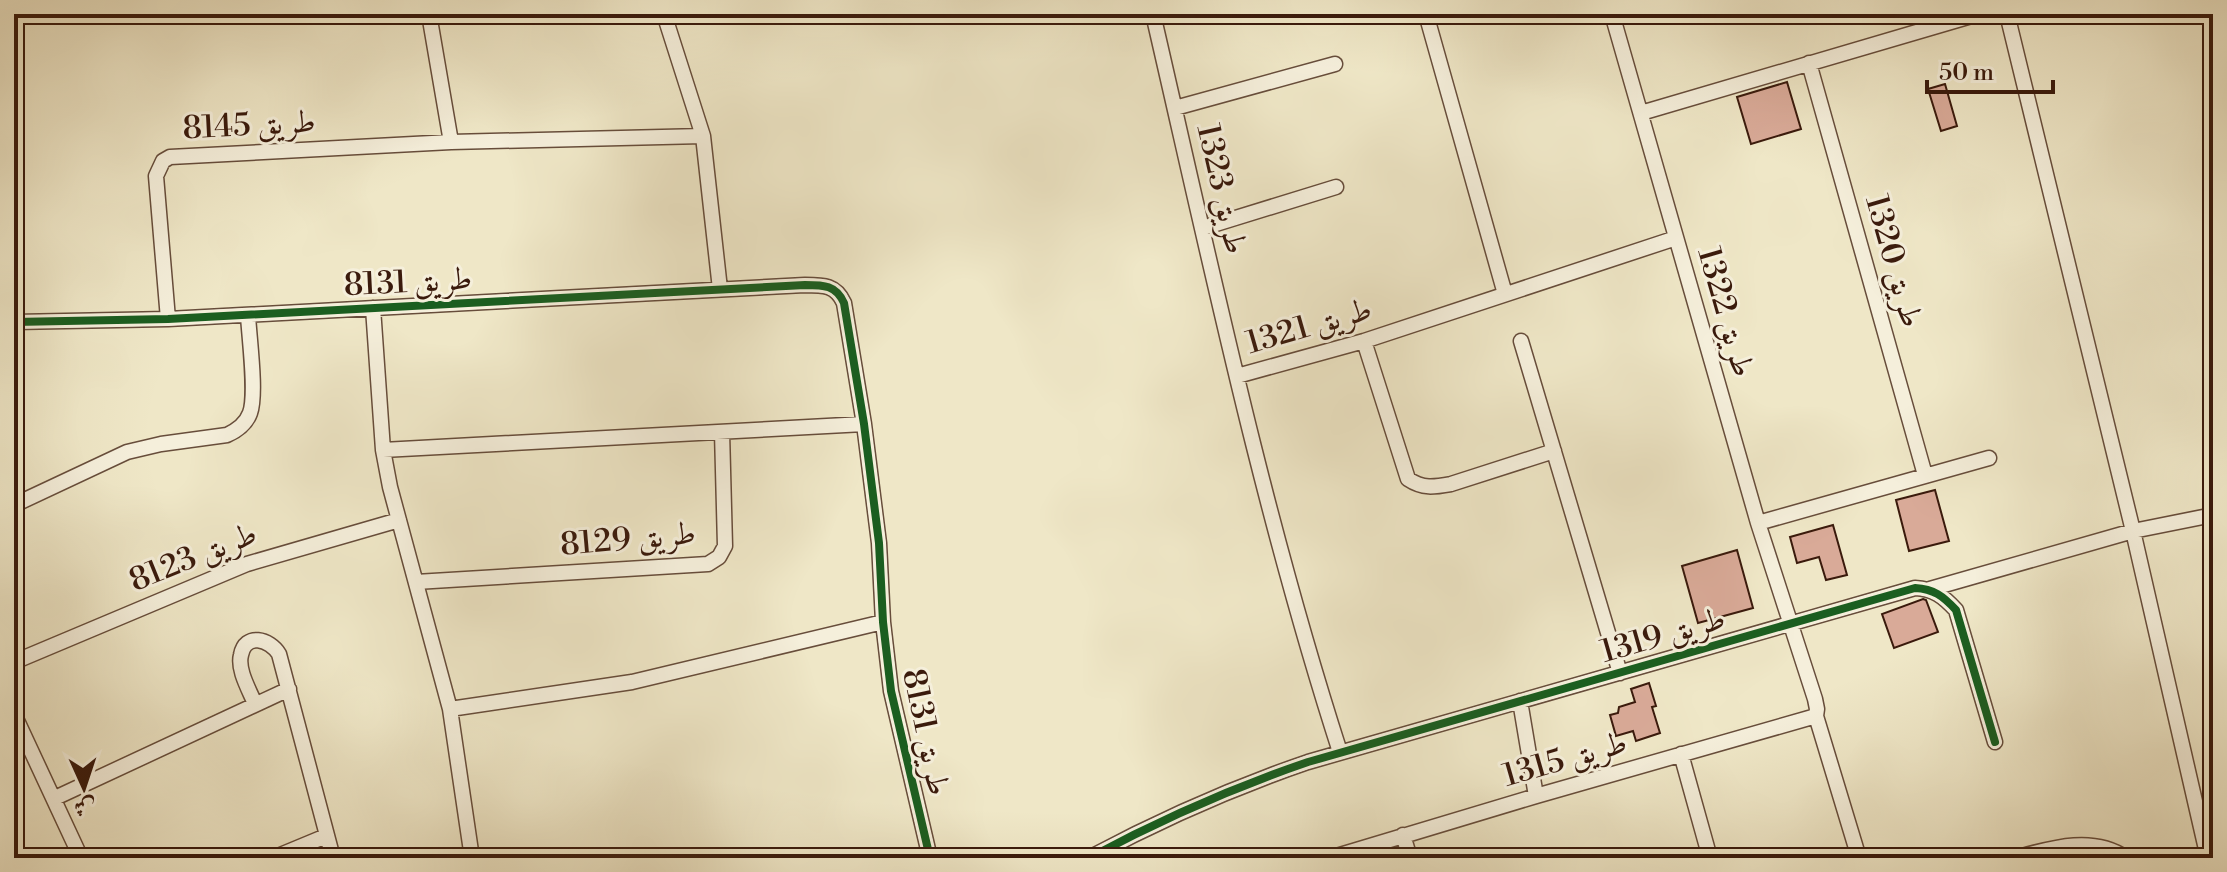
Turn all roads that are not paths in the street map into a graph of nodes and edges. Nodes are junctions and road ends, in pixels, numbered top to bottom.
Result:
1 (429, 14) edge
2 (664, 14) edge
3 (1153, 14) edge
4 (1426, 14) edge
5 (1612, 14) edge
6 (1978, 14) edge
7 (2007, 14) edge
8 (1809, 63) junction
9 (1335, 64) dead end
10 (1175, 108) junction
11 (1641, 113) junction
12 (703, 136) junction
13 (451, 142) junction
14 (1336, 187) dead end
15 (1203, 228) junction
16 (1676, 238) junction
17 (720, 289) junction
18 (1505, 294) junction
19 (373, 308) junction
20 (248, 315) junction
21 (168, 319) junction
22 (14, 322) edge
23 (1364, 341) junction
24 (1521, 341) dead end
25 (1237, 376) junction
26 (864, 424) junction
27 (722, 432) junction
28 (383, 450) junction
29 (1554, 451) junction
30 (1989, 458) dead end
31 (1925, 475) junction
32 (14, 505) edge
33 (2213, 515) edge
34 (399, 520) junction
35 (1758, 523) junction
36 (2133, 531) junction
37 (416, 582) junction
38 (1930, 589) junction
39 (883, 622) junction
40 (1792, 624) junction
41 (14, 662) edge
42 (1620, 673) junction
43 (289, 689) junction
44 (1520, 701) junction
45 (255, 704) junction
46 (450, 709) junction
47 (14, 714) edge
48 (1816, 716) junction
49 (19, 736) edge
50 (1995, 742) dead end
51 (1340, 752) junction
52 (1681, 754) junction
53 (1536, 796) junction
54 (55, 798) junction
55 (1403, 835) junction
56 (326, 836) junction
57 (280, 857) edge
58 (81, 858) edge
59 (333, 858) edge
60 (472, 858) edge
61 (930, 858) edge
62 (1089, 858) edge
63 (1330, 858) edge
64 (1410, 858) edge
65 (1710, 858) edge
66 (1859, 858) edge
67 (2015, 858) edge
68 (2126, 858) edge
69 (2208, 858) edge

1 - 13 street
2 - 12 street
3 - 10 street, طريق 1323
4 - 18 street
5 - 11 street, طريق 1322
6 - 8 street
7 - 36 street
8 - 11 street
8 - 31 street, طريق 1320
9 - 10 street
10 - 15 street, طريق 1323
11 - 16 street, طريق 1322
12 - 13 street, طريق 8145
12 - 17 street
13 - 21 street, طريق 8145
14 - 15 street
15 - 25 street, طريق 1323
16 - 18 street, طريق 1321
16 - 35 street, طريق 1322
17 - 19 street, طريق 8131
17 - 26 street, طريق 8131
18 - 23 street, طريق 1321
19 - 20 street, طريق 8131
19 - 28 street
20 - 21 street, طريق 8131
20 - 32 street
21 - 22 street, طريق 8131
23 - 25 street, طريق 1321
23 - 29 street
24 - 29 street
25 - 51 street, طريق 1321
26 - 27 street
26 - 39 street, طريق 8131
27 - 28 street
27 - 37 street, طريق 8129
28 - 34 street
29 - 42 street
30 - 31 street
31 - 35 street
33 - 36 street, طريق 1319
34 - 37 street
34 - 41 street, طريق 8123
35 - 40 street, طريق 1322
36 - 38 street, طريق 1319
36 - 69 street
37 - 46 street
38 - 40 street, طريق 1319
38 - 50 street
39 - 46 street
39 - 61 street, طريق 8131
40 - 42 street, طريق 1319
40 - 48 street, طريق 1322
42 - 44 street, طريق 1319
43 - 45 street
43 - 45 street
43 - 56 street
44 - 51 street, طريق 1319
44 - 53 street
45 - 54 street
46 - 60 street
47 - 49 street
48 - 52 street, طريق 1315
48 - 66 street, طريق 1322
49 - 54 street
51 - 62 street, طريق 1319
52 - 53 street, طريق 1315
52 - 65 street
53 - 55 street, طريق 1315
54 - 58 street
55 - 63 street, طريق 1315
55 - 64 street
56 - 57 street
56 - 59 street
67 - 68 street

